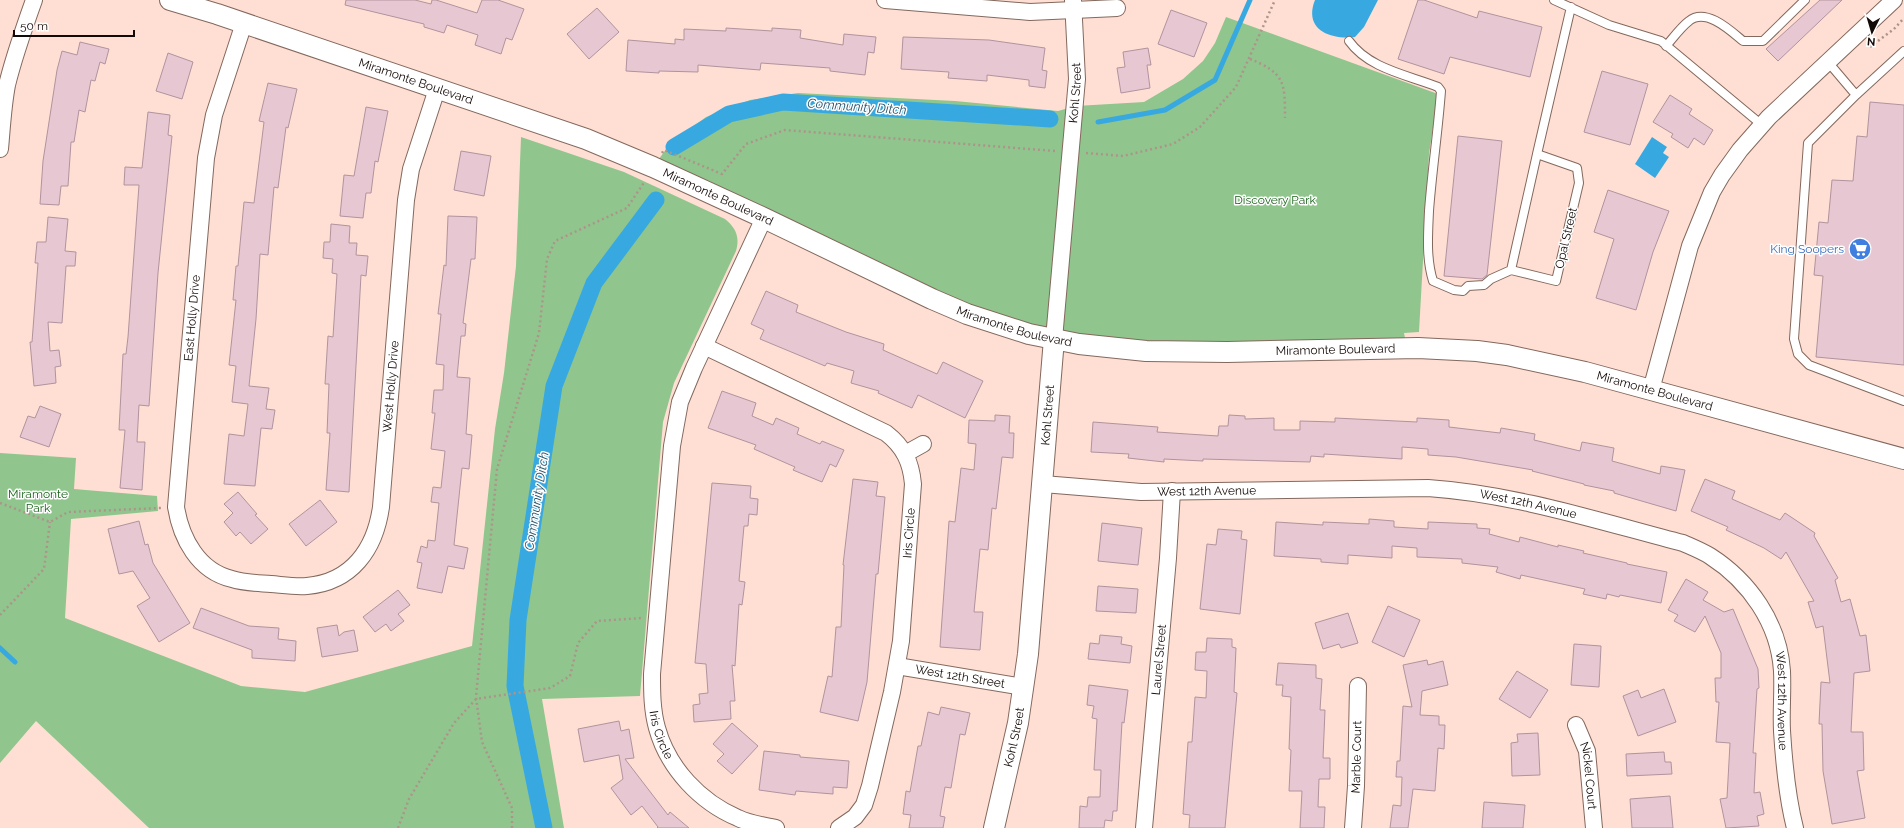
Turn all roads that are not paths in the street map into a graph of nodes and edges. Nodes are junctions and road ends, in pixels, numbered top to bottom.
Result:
1 (34, 0) edge
2 (170, 0) edge
3 (885, 0) edge
4 (1554, 0) edge
5 (1805, 0) edge
6 (1894, 0) edge
7 (1074, 5) edge
8 (1570, 7) junction
9 (1117, 8) dead end
10 (244, 23) junction
11 (1349, 41) dead end
12 (1666, 46) junction
13 (1904, 51) edge
14 (1828, 62) junction
15 (437, 89) junction
16 (1856, 95) junction
17 (1762, 125) junction
18 (0, 149) edge
19 (1536, 154) junction
20 (764, 218) junction
21 (1511, 270) junction
22 (1054, 339) junction
23 (704, 346) junction
24 (1651, 390) junction
25 (1904, 401) edge
26 (923, 444) dead end
27 (905, 454) junction
28 (1904, 459) edge
29 (1043, 484) junction
30 (1172, 492) junction
31 (245, 582) joint
32 (896, 666) junction
33 (1023, 686) junction
34 (1358, 686) dead end
35 (1576, 725) dead end
36 (847, 826) edge
37 (776, 828) edge
38 (994, 828) edge
39 (1144, 828) edge
40 (1353, 828) edge
41 (1594, 828) edge
42 (1795, 828) edge

1 - 18 street
2 - 10 street, Miramonte Boulevard
3 - 7 street
4 - 8 lane
5 - 12 lane
6 - 14 street
7 - 9 street
7 - 22 street, Kohl Street
8 - 12 lane
8 - 19 lane
10 - 15 street, Miramonte Boulevard
10 - 31 street, East Holly Drive
11 - 21 lane
12 - 17 lane
13 - 16 lane
14 - 16 lane
14 - 17 street
15 - 20 street, Miramonte Boulevard
15 - 31 street, West Holly Drive
16 - 25 lane
17 - 24 street
19 - 21 lane
19 - 21 lane, Opal Street
20 - 22 street, Miramonte Boulevard
20 - 23 street, Iris Circle
22 - 24 street, Miramonte Boulevard
22 - 29 street, Kohl Street
23 - 27 street, Iris Circle
23 - 37 street, Iris Circle
24 - 28 street, Miramonte Boulevard
26 - 27 street
27 - 32 street, Iris Circle
29 - 30 street, West 12th Avenue
29 - 33 street, Kohl Street
30 - 39 street, Laurel Street
30 - 42 street, West 12th Avenue
32 - 33 street, West 12th Street
32 - 36 street, Iris Circle
33 - 38 street, Kohl Street
34 - 40 street, Marble Court
35 - 41 street, Nickel Court

